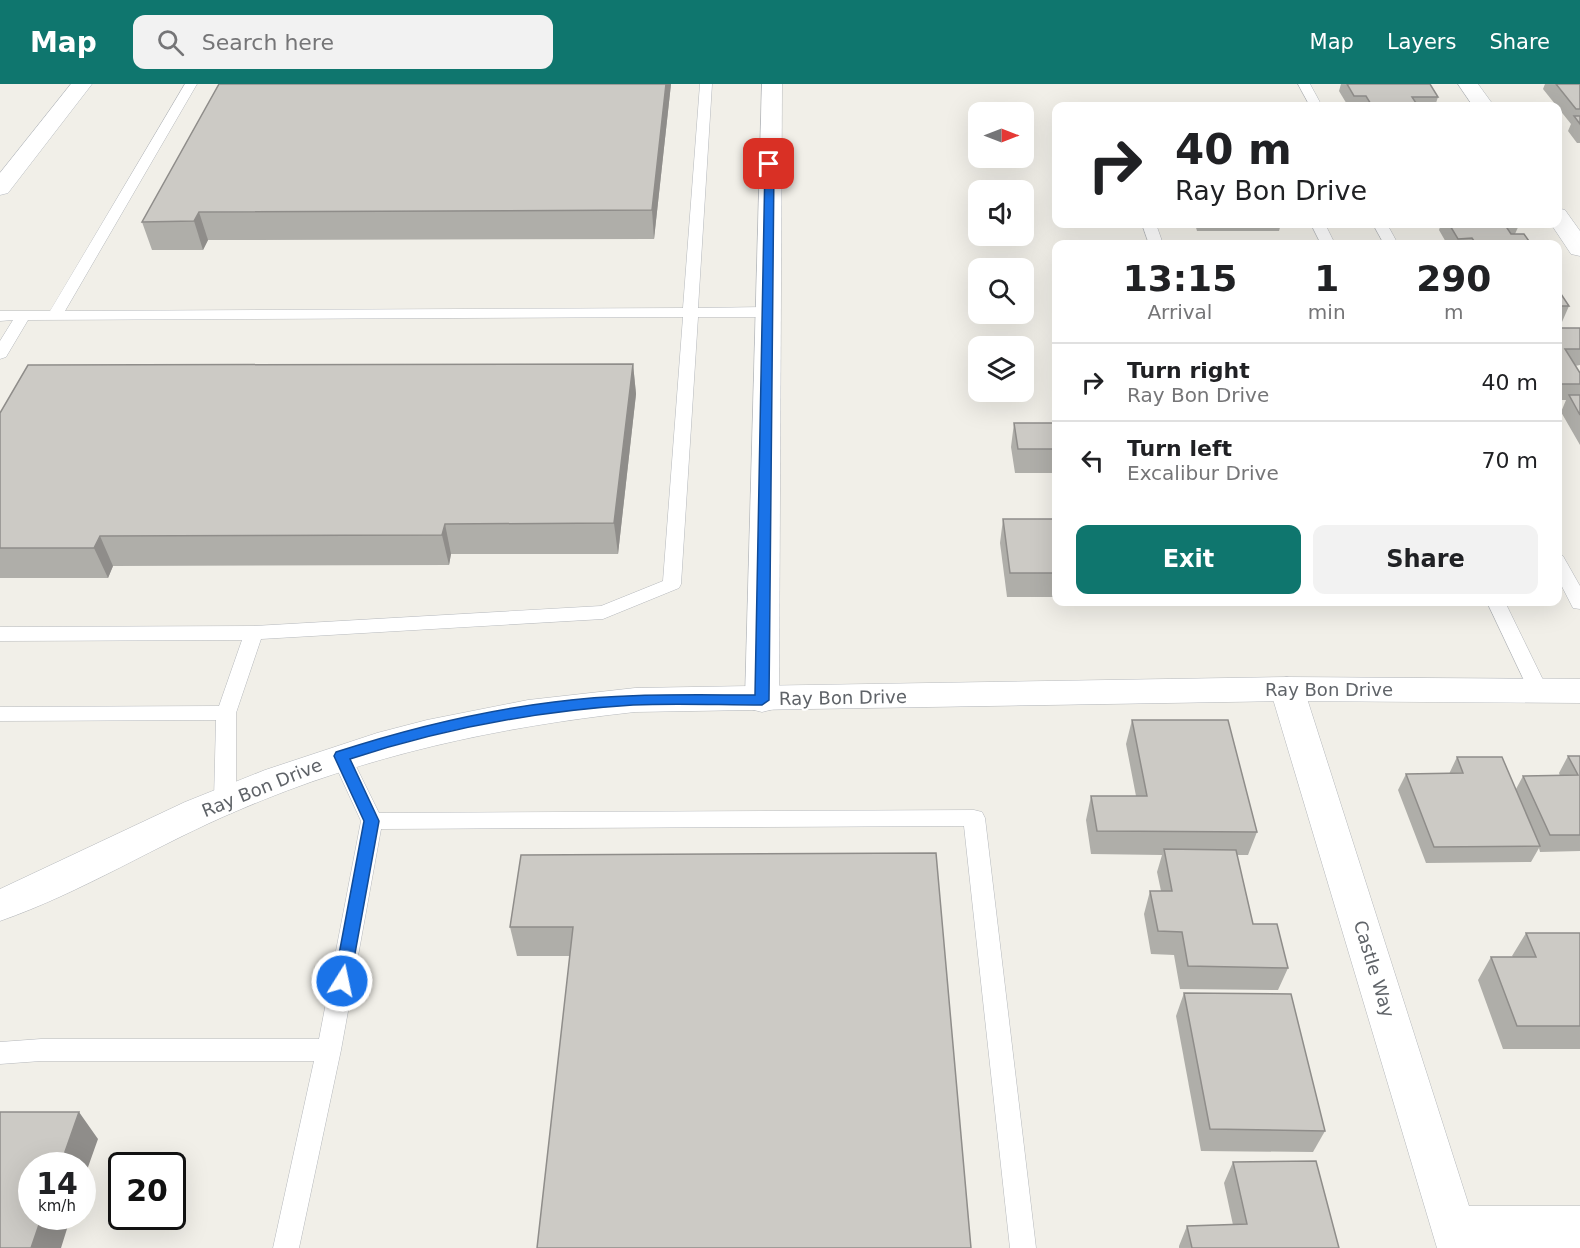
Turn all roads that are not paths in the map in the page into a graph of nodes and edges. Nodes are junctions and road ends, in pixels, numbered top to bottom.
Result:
1 (82, 84) edge
2 (191, 84) edge
3 (706, 84) edge
4 (771, 84) edge
5 (1304, 84) edge
6 (1468, 84) edge
7 (1314, 102) edge
8 (1480, 102) edge
9 (0, 188) edge
10 (1562, 222) edge
11 (1580, 249) edge
12 (766, 312) junction
13 (693, 313) junction
14 (0, 316) edge
15 (23, 316) junction
16 (55, 316) junction
17 (0, 354) edge
18 (1562, 569) edge
19 (1580, 603) edge
20 (1498, 606) edge
21 (254, 633) junction
22 (0, 634) edge
23 (1287, 689) junction
24 (1538, 690) junction
25 (1580, 691) edge
26 (762, 700) junction
27 (226, 712) junction
28 (0, 714) edge
29 (341, 756) junction
30 (225, 800) junction
31 (372, 821) junction
32 (0, 905) edge
33 (329, 1050) junction
34 (0, 1053) edge
35 (1580, 1228) edge
36 (1457, 1238) edge
37 (286, 1248) edge
38 (1023, 1248) edge

1 - 9 street
2 - 16 lane
3 - 13 lane
4 - 12 street
5 - 7 lane
6 - 8 street
10 - 11 street
12 - 13 lane
12 - 26 street
13 - 16 lane
13 - 21 lane
14 - 15 lane
15 - 16 lane
15 - 17 lane
18 - 19 lane
20 - 24 lane
21 - 22 lane
21 - 27 lane
23 - 24 street, Ray Bon Drive
23 - 26 street, Ray Bon Drive
23 - 36 street, Castle Way
24 - 25 street, Ray Bon Drive
26 - 29 street, Ray Bon Drive
27 - 28 lane
27 - 30 lane
29 - 30 street, Ray Bon Drive
29 - 31 lane
30 - 32 street, Ray Bon Drive
31 - 33 lane
31 - 38 lane
33 - 34 lane
33 - 37 lane
35 - 36 street

